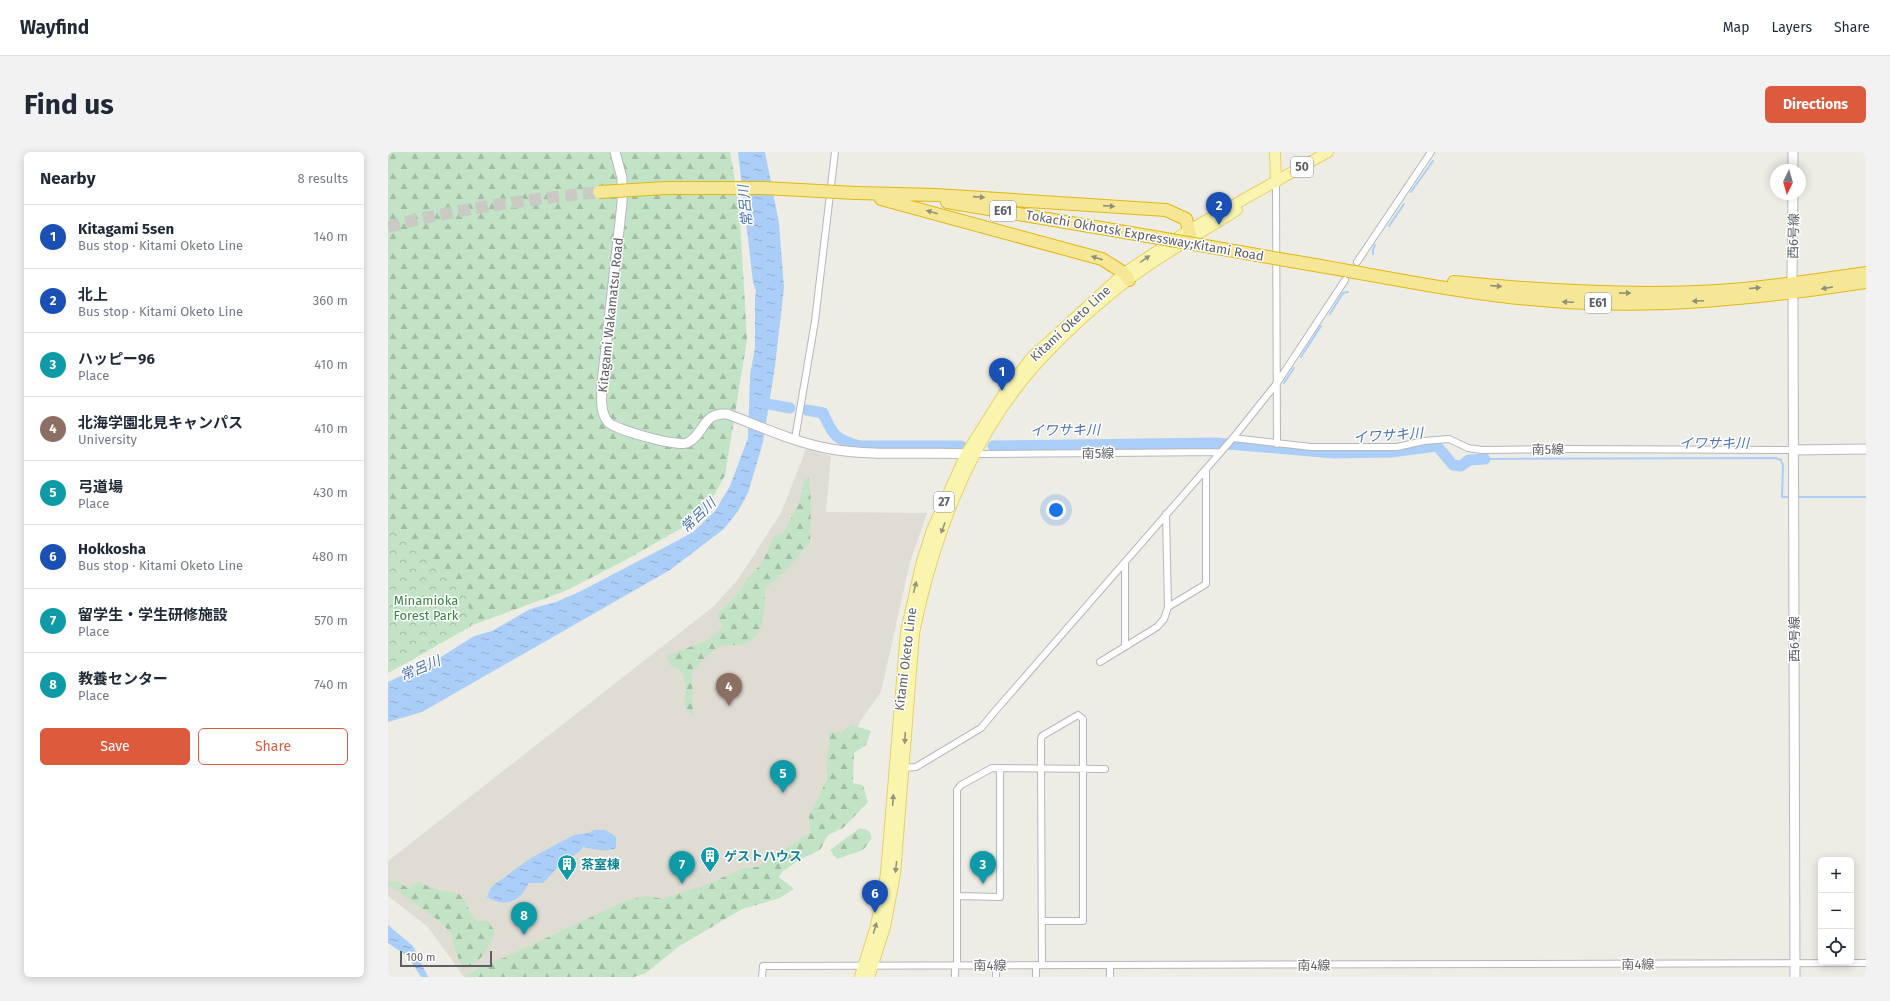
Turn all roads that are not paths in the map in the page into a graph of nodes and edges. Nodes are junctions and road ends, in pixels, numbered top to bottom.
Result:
1 (615, 152) edge
2 (835, 152) edge
3 (1276, 152) edge
4 (1328, 152) edge
5 (1431, 152) edge
6 (1793, 152) edge
7 (1793, 164) edge
8 (1276, 182) junction
9 (599, 192) tunnel mouth
10 (856, 193) junction
11 (1793, 200) edge
12 (1190, 234) junction
13 (1358, 262) dead end
14 (1332, 268) junction
15 (1866, 273) edge
16 (1126, 276) junction
17 (1792, 277) dead end
18 (1345, 280) dead end
19 (1866, 282) edge
20 (1793, 300) dead end
21 (1277, 383) junction
22 (792, 438) junction
23 (1230, 441) junction
24 (1277, 444) junction
25 (1866, 449) edge
26 (1794, 450) junction
27 (1220, 452) junction
28 (971, 454) junction
29 (1206, 470) junction
30 (1166, 514) junction
31 (1125, 563) junction
32 (1168, 607) junction
33 (1125, 646) junction
34 (1100, 662) dead end
35 (899, 767) junction
36 (1000, 768) junction
37 (1041, 768) junction
38 (1083, 768) junction
39 (1105, 769) dead end
40 (958, 896) junction
41 (1042, 921) junction
42 (1795, 963) junction
43 (1866, 963) edge
44 (956, 965) junction
45 (996, 965) junction
46 (1039, 965) junction
47 (1110, 965) junction
48 (869, 966) junction
49 (762, 977) edge
50 (860, 977) edge
51 (869, 977) edge
52 (955, 977) edge
53 (996, 977) edge
54 (1036, 977) edge
55 (1110, 977) edge
56 (1795, 977) edge

1 - 22 street, Kitagami Wakamatsu Road
2 - 22 street
3 - 8 main road
4 - 8 main road, Kitami Oketo Line / 50
5 - 13 street
6 - 7 street
8 - 12 main road, Kitami Oketo Line / 27
8 - 21 street
9 - 10 highway, Tokachi Okhotsk Expressway;Kitami Road / E61, bridge
10 -> 12 highway
10 - 14 highway, Tokachi Okhotsk Expressway;Kitami Road / E61, bridge
16 -> 10 highway
11 - 17 street, 西6号線
12 - 16 main road, Kitami Oketo Line / 27
14 -> 15 highway, Tokachi Okhotsk Expressway;Kitami Road / E61
19 -> 14 highway, Tokachi Okhotsk Expressway;Kitami Road / E61
16 - 28 main road, Kitami Oketo Line / 27
18 - 21 street
20 - 26 street, 西6号線
21 - 23 street
21 - 24 street
22 - 28 street, Kitagami Wakamatsu Road
23 - 24 street, 南5線
23 - 27 street
24 - 26 street, 南5線
25 - 26 street, 南5線
26 - 42 street, 西6号線
27 - 28 street, 南5線
27 - 29 street
28 - 35 main road, Kitami Oketo Line / 27
29 - 30 street
29 - 32 street
30 - 31 street
30 - 32 street
31 - 33 street
31 - 35 street
32 - 33 street
33 - 34 street
35 - 48 main road, Kitami Oketo Line / 27
36 - 37 street
36 - 40 street
36 - 40 street
37 - 38 street
37 - 38 street
37 - 41 street
38 - 39 street
38 - 41 street
40 - 44 street
41 - 46 street
42 - 43 street, 南4線
42 - 47 street, 南4線
42 - 56 street, 西6号線
44 - 45 street, 南4線
44 - 48 street, 南4線
44 - 52 street
45 - 46 street, 南4線
45 - 53 street
46 - 47 street, 南4線
46 - 54 street
47 - 55 street
48 - 49 street, 南4線
48 - 50 main road, Kitami Oketo Line / 27
48 - 51 main road, Kitami Oketo Line / 27

